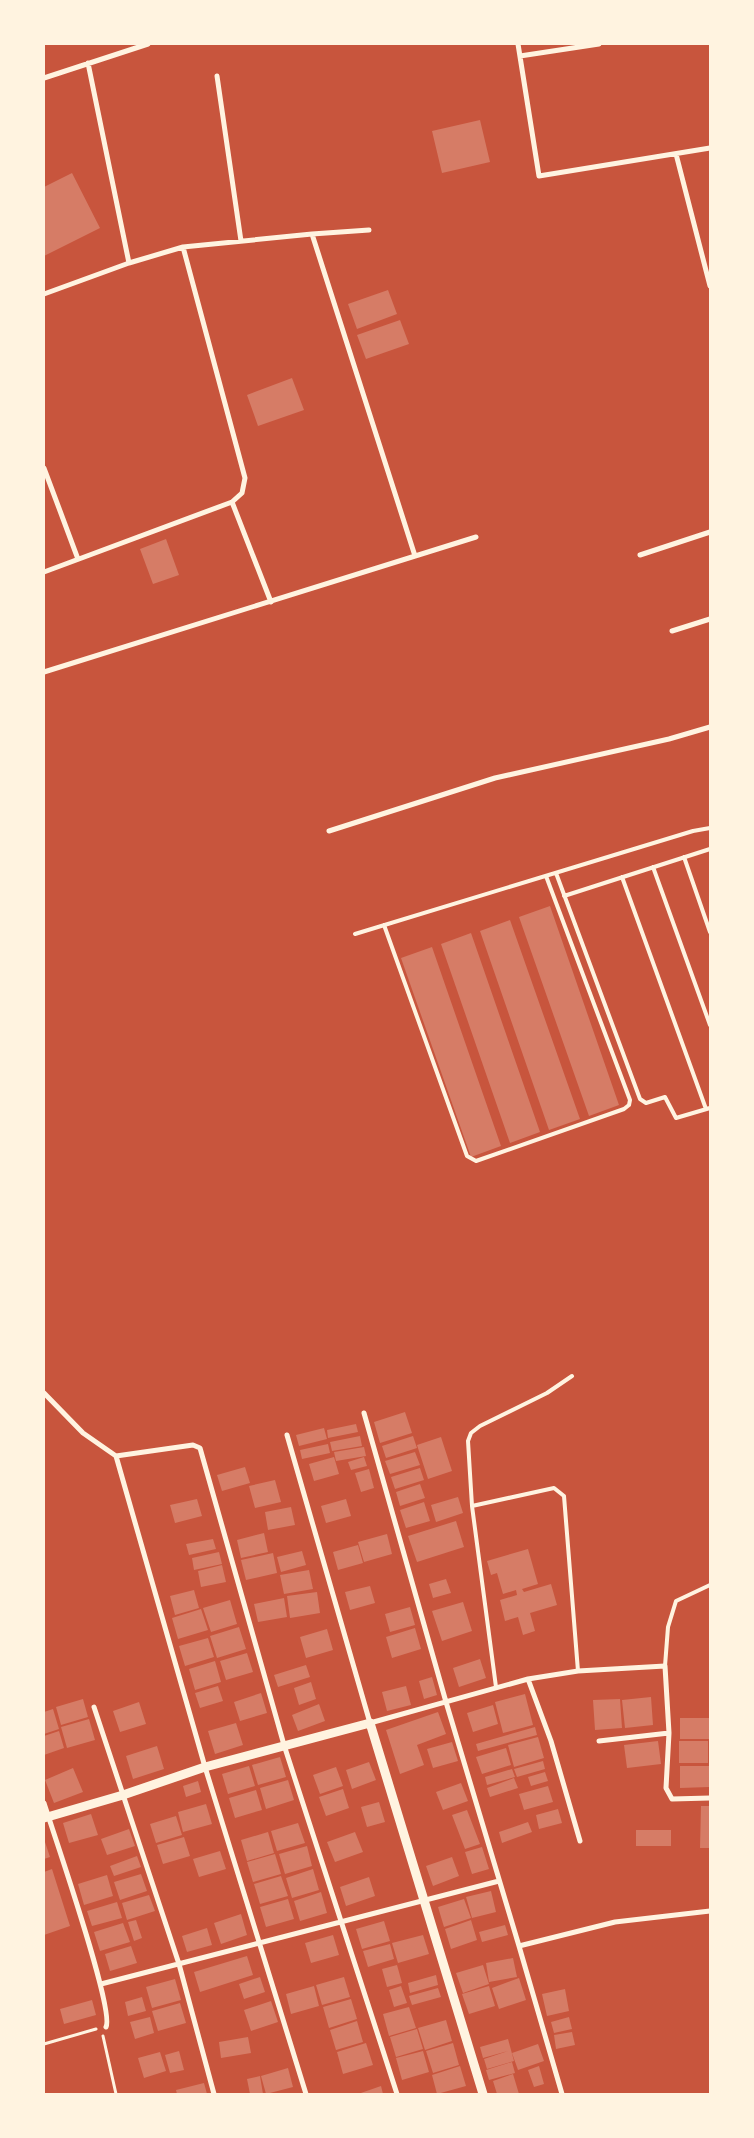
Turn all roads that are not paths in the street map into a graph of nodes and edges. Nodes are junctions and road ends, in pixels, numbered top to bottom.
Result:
1 (148, 44) edge
2 (518, 44) edge
3 (599, 44) edge
4 (520, 56) junction
5 (88, 63) junction
6 (217, 76) dead end
7 (44, 78) edge
8 (710, 148) edge
9 (676, 154) junction
10 (369, 230) dead end
11 (312, 234) junction
12 (241, 241) junction
13 (183, 247) junction
14 (128, 263) junction
15 (710, 286) edge
16 (44, 294) edge
17 (44, 468) edge
18 (232, 502) junction
19 (710, 532) edge
20 (476, 537) dead end
21 (640, 555) dead end
22 (414, 556) junction
23 (78, 559) junction
24 (44, 572) edge
25 (271, 602) junction
26 (710, 619) edge
27 (672, 631) dead end
28 (44, 672) edge
29 (710, 726) edge
30 (710, 828) edge
31 (328, 831) dead end
32 (710, 848) edge
33 (684, 857) junction
34 (653, 867) junction
35 (556, 872) junction
36 (546, 876) junction
37 (622, 877) junction
38 (564, 896) junction
39 (384, 925) junction
40 (710, 932) edge
41 (355, 934) dead end
42 (710, 1025) edge
43 (708, 1108) edge
44 (572, 1376) dead end
45 (44, 1393) edge
46 (364, 1412) dead end
47 (286, 1434) dead end
48 (116, 1456) junction
49 (472, 1506) junction
50 (710, 1585) edge
51 (665, 1666) junction
52 (578, 1672) junction
53 (528, 1679) junction
54 (496, 1687) junction
55 (446, 1702) junction
56 (94, 1707) dead end
57 (370, 1723) junction
58 (669, 1733) junction
59 (599, 1741) dead end
60 (284, 1745) junction
61 (205, 1767) junction
62 (123, 1795) junction
63 (710, 1798) edge
64 (44, 1803) edge
65 (46, 1818) edge
66 (580, 1841) dead end
67 (499, 1880) junction
68 (424, 1900) junction
69 (710, 1911) edge
70 (342, 1921) junction
71 (260, 1943) junction
72 (519, 1946) junction
73 (179, 1964) junction
74 (101, 1984) junction
75 (106, 2027) dead end
76 (214, 2094) edge
77 (306, 2094) edge
78 (397, 2094) edge
79 (483, 2094) edge
80 (562, 2094) edge

1 - 5 street
2 - 4 street
3 - 4 street
4 - 9 street
5 - 7 street
5 - 14 street
6 - 12 street
8 - 9 street
9 - 15 street
10 - 11 street
11 - 12 street
11 - 22 street
12 - 13 street
13 - 14 street
13 - 18 street
14 - 16 street
17 - 23 street
18 - 23 street
18 - 25 street
19 - 21 street
20 - 22 street
22 - 25 street
23 - 24 street
25 - 28 street
26 - 27 street
29 - 31 street
30 - 35 lane
32 - 33 lane
33 - 34 lane
33 - 40 lane
34 - 37 lane
34 - 42 lane
35 - 36 lane
35 - 38 lane
36 - 39 lane
36 - 39 lane
37 - 38 lane
37 - 43 lane
38 - 43 lane
39 - 41 lane
44 - 49 lane
45 - 48 street
46 - 55 street
47 - 57 street
48 - 60 street
48 - 61 street
49 - 52 lane
49 - 54 lane
50 - 51 lane
51 - 52 street
51 - 58 street
52 - 53 street
53 - 54 street
53 - 66 street
54 - 55 street
55 - 57 street
55 - 67 street
56 - 62 street
57 - 60 street
57 - 68 street
58 - 59 street
58 - 63 street
60 - 61 street
60 - 70 street
61 - 62 street
61 - 71 street
62 - 65 street
62 - 73 street
64 - 65 street
65 - 74 street
67 - 68 street
67 - 72 street
68 - 70 street
68 - 79 street
69 - 72 street
70 - 71 street
70 - 78 street
71 - 73 street
71 - 77 street
72 - 80 street
73 - 74 street
73 - 76 street
74 - 75 street

